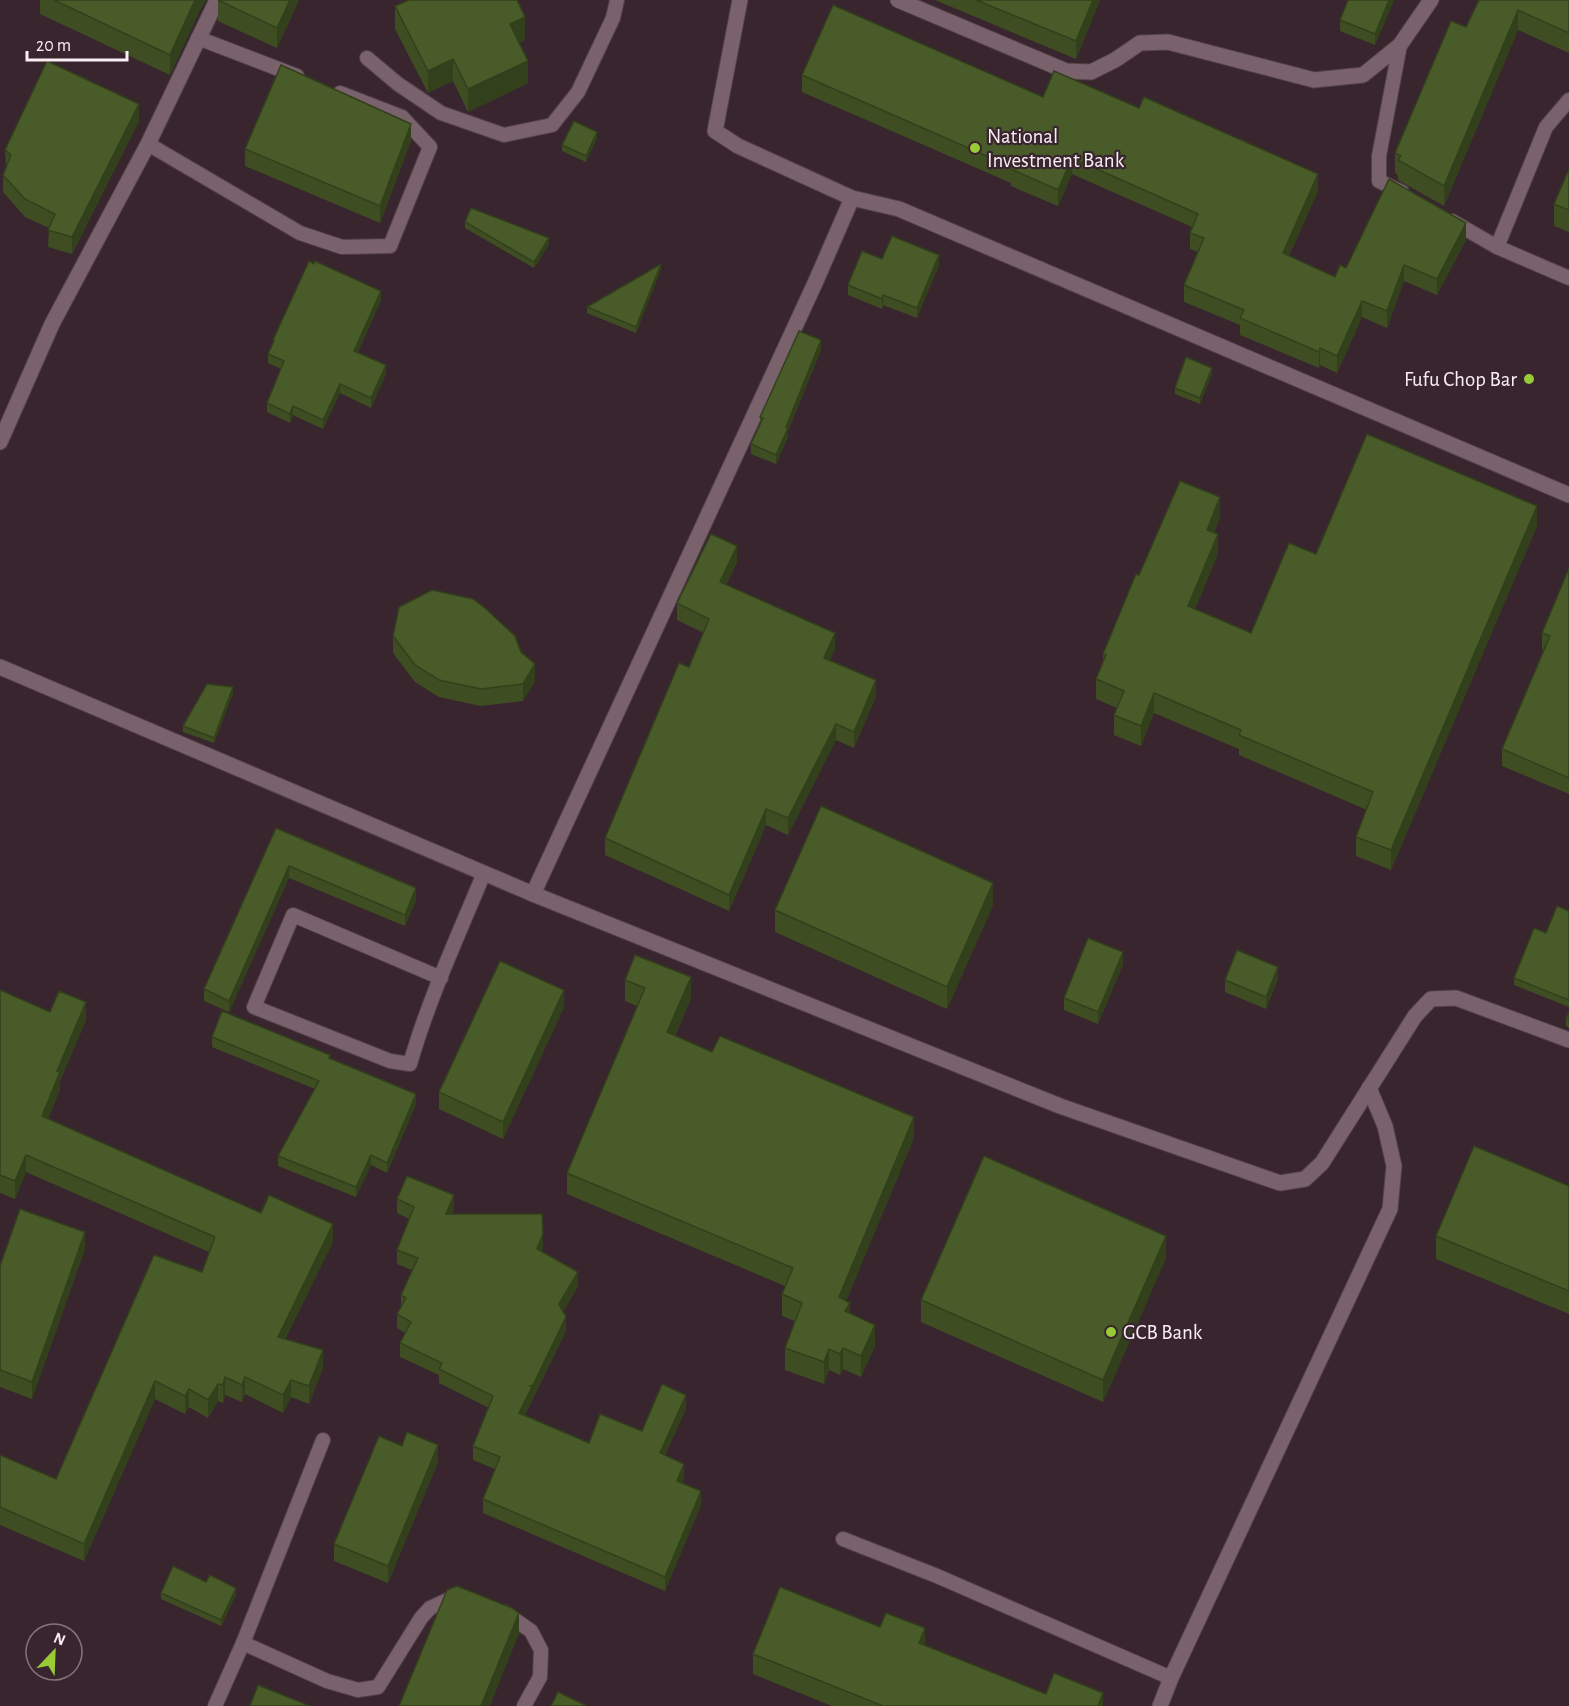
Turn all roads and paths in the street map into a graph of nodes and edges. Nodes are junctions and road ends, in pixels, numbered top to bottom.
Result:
1 (217, 0) edge
2 (617, 0) edge
3 (740, 0) edge
4 (898, 0) edge
5 (1431, 0) edge
6 (198, 38) junction
7 (1400, 45) junction
8 (367, 58) dead end
9 (305, 79) edge
10 (327, 88) edge
11 (1569, 100) edge
12 (148, 144) junction
13 (1411, 196) edge
14 (852, 198) junction
15 (1439, 213) edge
16 (1497, 247) junction
17 (1569, 278) edge
18 (0, 442) edge
19 (1569, 495) edge
20 (0, 667) edge
21 (484, 873) junction
22 (532, 894) junction
23 (441, 978) junction
24 (1569, 1040) edge
25 (1369, 1088) junction
26 (323, 1440) dead end
27 (843, 1539) dead end
28 (473, 1599) edge
29 (495, 1608) edge
30 (243, 1643) junction
31 (1171, 1678) junction
32 (215, 1706) edge
33 (524, 1706) edge
34 (1160, 1706) edge

1 - 6 street
2 - 8 lane
3 - 14 street
4 - 7 street
5 - 7 street
6 - 9 lane
6 - 12 street
7 - 13 lane
10 - 12 lane
11 - 16 lane
12 - 18 street
14 - 19 street
14 - 22 street
15 - 16 lane
16 - 17 lane
20 - 21 street
21 - 22 street
21 - 23 lane
22 - 25 street
23 - 23 lane
24 - 25 street
25 - 31 street
26 - 30 lane
27 - 31 lane
28 - 30 lane
29 - 33 lane
30 - 32 lane
31 - 34 street

